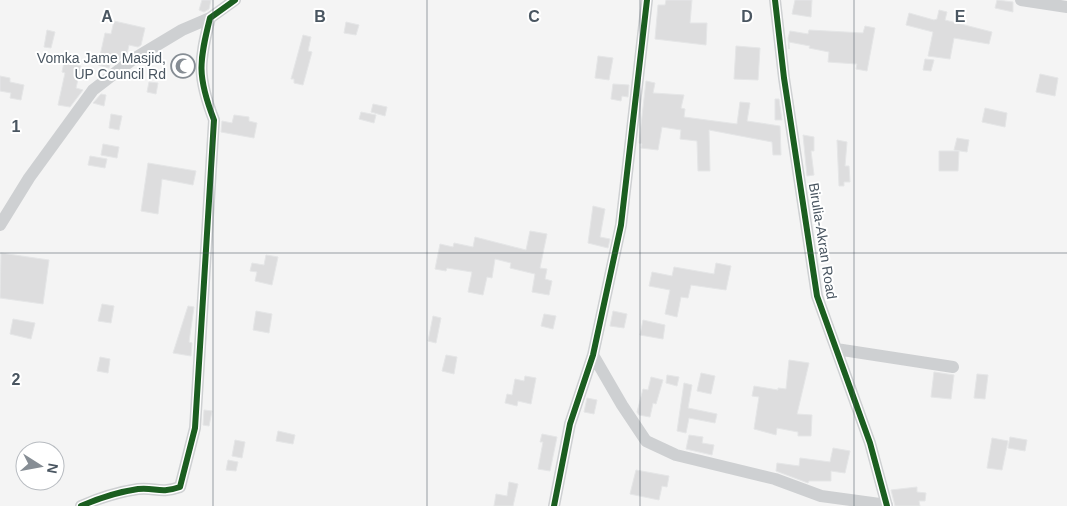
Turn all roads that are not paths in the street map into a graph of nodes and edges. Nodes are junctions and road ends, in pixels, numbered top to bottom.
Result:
1 (235, 0) edge
2 (647, 0) edge
3 (776, 0) edge
4 (1021, 0) edge
5 (1067, 7) edge
6 (210, 18) junction
7 (0, 225) edge
8 (836, 350) junction
9 (593, 355) junction
10 (953, 367) dead end
11 (887, 505) edge
12 (81, 506) edge
13 (554, 506) edge

1 - 6 street
2 - 9 street
3 - 8 street, Birulia-Akran Road
4 - 5 street
6 - 7 street
6 - 12 street
8 - 10 street
8 - 11 street, Birulia-Akran Road
9 - 11 street
9 - 13 street

